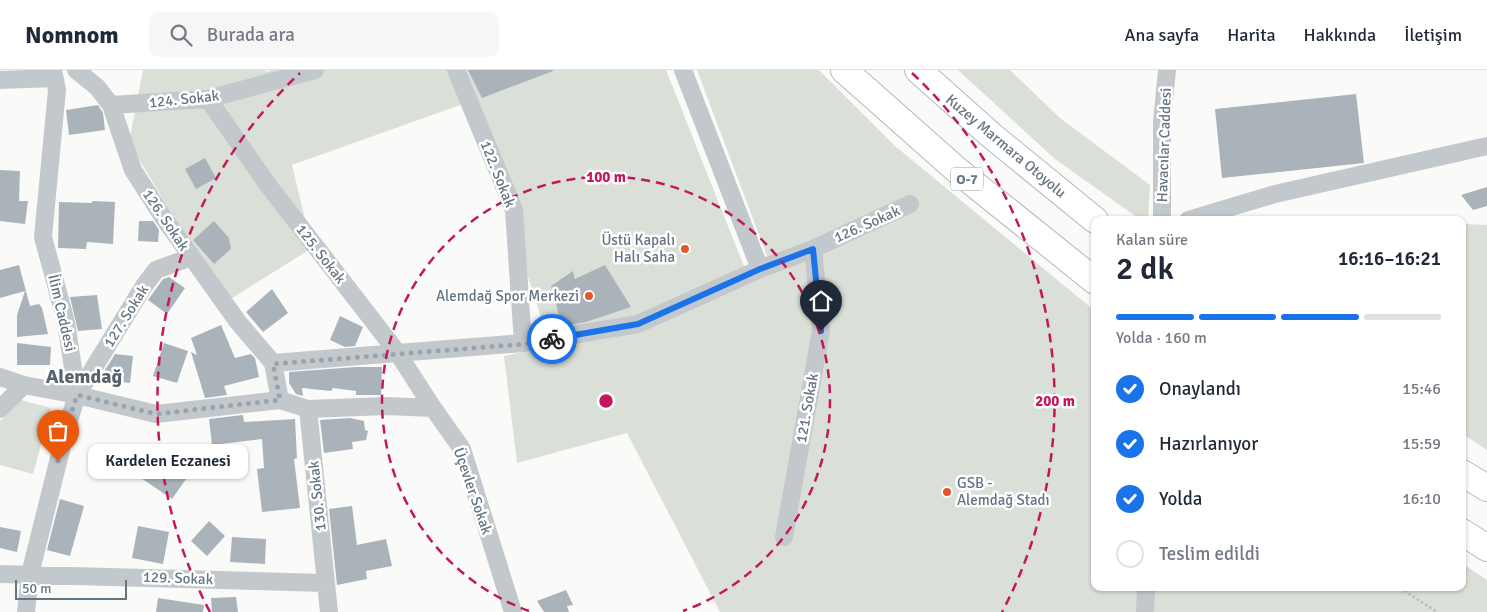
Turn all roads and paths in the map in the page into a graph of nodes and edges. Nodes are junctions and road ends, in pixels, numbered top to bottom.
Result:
1 (76, 70) edge
2 (315, 70) edge
3 (456, 70) edge
4 (684, 70) edge
5 (844, 70) edge
6 (918, 70) edge
7 (1167, 70) edge
8 (54, 74) edge
9 (0, 80) edge
10 (208, 99) junction
11 (111, 105) junction
12 (1487, 146) edge
13 (910, 204) dead end
14 (1162, 216) edge
15 (1201, 216) edge
16 (1091, 217) edge
17 (813, 249) junction
18 (191, 257) junction
19 (760, 269) junction
20 (1091, 279) edge
21 (524, 344) junction
22 (397, 352) junction
23 (273, 364) junction
24 (0, 378) edge
25 (24, 385) junction
26 (77, 395) junction
27 (280, 400) junction
28 (433, 408) junction
29 (0, 409) edge
30 (308, 409) junction
31 (1466, 475) edge
32 (1487, 488) edge
33 (1466, 535) edge
34 (784, 537) dead end
35 (1487, 548) edge
36 (0, 574) edge
37 (30, 574) junction
38 (325, 582) junction
39 (1146, 591) edge
40 (1405, 591) edge
41 (26, 612) edge
42 (329, 612) edge
43 (514, 612) edge
44 (1145, 612) edge
45 (1437, 612) edge

1 - 11 street, 126. Sokak
2 - 10 street, 124. Sokak
3 - 21 street, 122. Sokak
4 - 19 street
5 - 20 highway, O-7
6 - 16 highway, Kuzey Marmara Otoyolu
7 - 14 street, Havacılar Caddesi
8 - 9 street
8 - 26 street, İlim Caddesi
10 - 11 street, 124. Sokak
10 - 22 street, 125. Sokak
11 - 18 street, 126. Sokak
12 - 15 street
13 - 17 street, 126. Sokak
17 - 19 street, 126. Sokak
17 - 34 street, 121. Sokak
18 - 23 street, 126. Sokak
18 - 26 street, 127. Sokak
19 - 21 street, 126. Sokak
21 - 22 street, 126. Sokak
22 - 23 street, 126. Sokak
22 - 28 street, 125. Sokak
23 - 27 street, 126. Sokak
24 - 25 street
25 - 26 street
25 - 29 street
26 - 27 street
26 - 37 street, İlim Caddesi
27 - 30 street
28 - 30 street
28 - 43 street, Üçevler Sokak
30 - 38 street, 130. Sokak
31 - 32 highway
33 - 35 highway
36 - 37 street, 129. Sokak
37 - 38 street, 129. Sokak
37 - 41 street, İlim Caddesi
38 - 42 street, 130. Sokak
39 - 44 street
40 - 45 path

